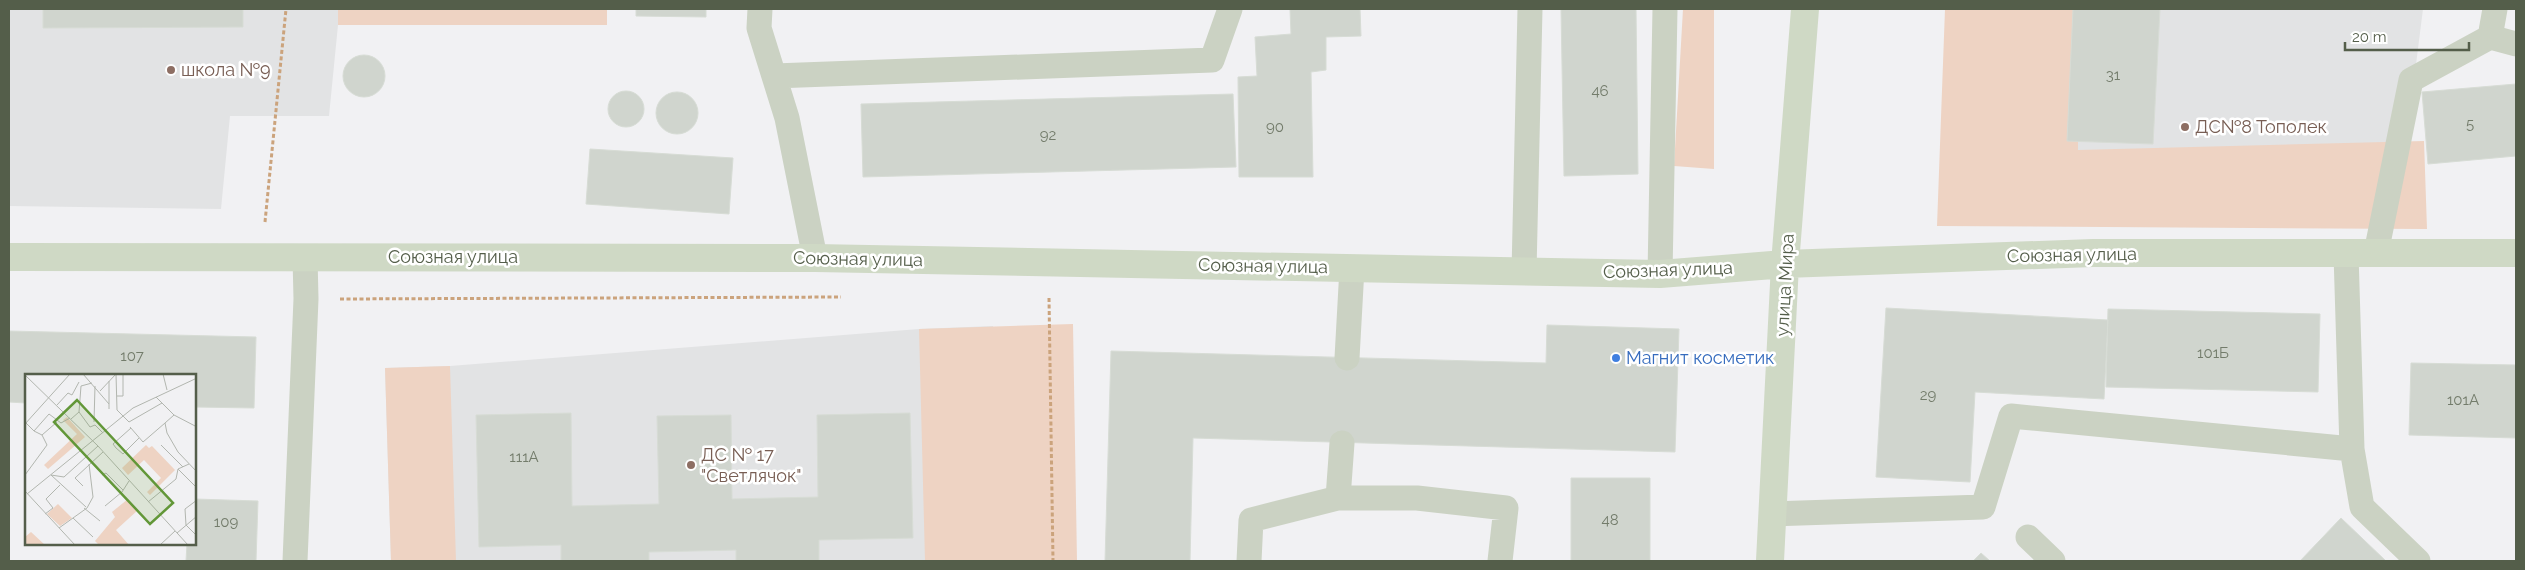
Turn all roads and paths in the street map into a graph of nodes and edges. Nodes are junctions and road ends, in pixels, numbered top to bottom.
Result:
1 (286, 9) edge
2 (760, 9) edge
3 (1230, 9) edge
4 (1530, 9) edge
5 (1665, 9) edge
6 (1804, 9) edge
7 (2495, 9) edge
8 (2490, 37) junction
9 (2516, 44) edge
10 (774, 76) junction
11 (2376, 253) junction
12 (2516, 253) edge
13 (2346, 254) junction
14 (9, 257) edge
15 (262, 257) junction
16 (305, 257) junction
17 (815, 258) junction
18 (1785, 264) junction
19 (1352, 268) junction
20 (1524, 272) junction
21 (1660, 274) junction
22 (1039, 296) dead end
23 (851, 297) dead end
24 (306, 299) junction
25 (1347, 358) dead end
26 (1342, 443) dead end
27 (2352, 449) junction
28 (1338, 498) junction
29 (1772, 514) junction
30 (2028, 537) dead end
31 (295, 561) edge
32 (1053, 561) edge
33 (1250, 561) edge
34 (1500, 561) edge
35 (1770, 561) edge
36 (2054, 561) edge
37 (2418, 561) edge

1 - 15 path
2 - 10 lane
3 - 10 lane
4 - 20 lane
5 - 21 lane
6 - 18 street, улица Мира
7 - 8 lane
8 - 9 lane
8 - 11 lane
10 - 17 lane
11 - 12 street, Союзная улица
11 - 13 street, Союзная улица
13 - 18 street, Союзная улица
13 - 27 lane
14 - 15 street, Союзная улица
15 - 16 street, Союзная улица
16 - 17 street, Союзная улица
16 - 24 lane
17 - 19 street, Союзная улица
18 - 21 street, Союзная улица
18 - 29 street, улица Мира
19 - 20 street, Союзная улица
19 - 25 lane
20 - 21 street, Союзная улица
22 - 32 path
23 - 24 path
24 - 31 lane
26 - 28 lane
27 - 29 lane
27 - 37 lane
28 - 33 lane
28 - 34 lane
29 - 35 street, улица Мира
30 - 36 lane

